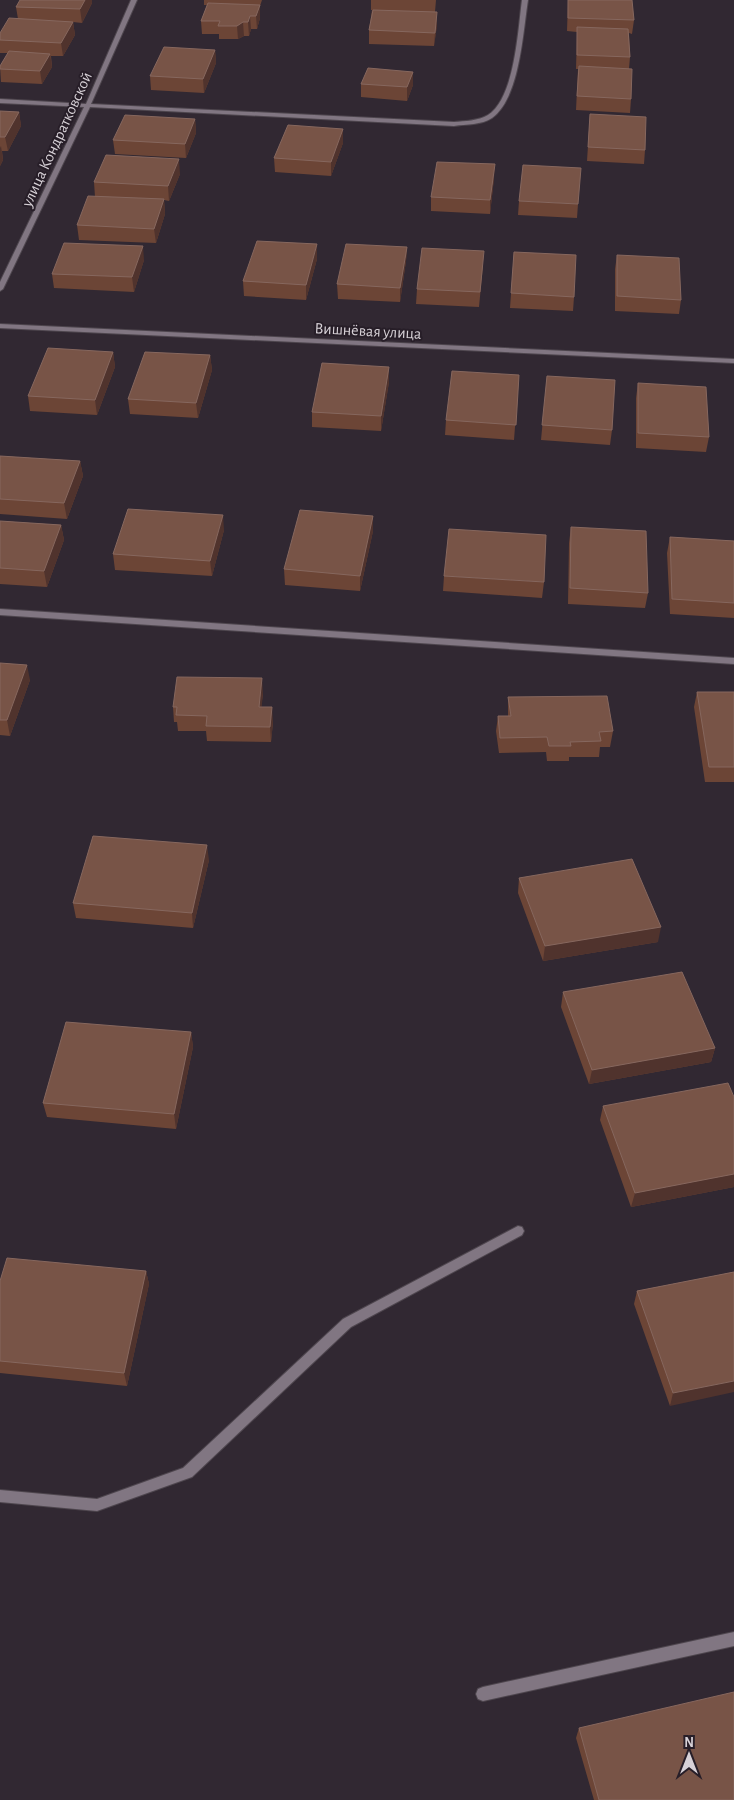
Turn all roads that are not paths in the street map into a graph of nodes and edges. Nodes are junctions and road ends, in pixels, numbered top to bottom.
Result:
1 (134, 0) edge
2 (525, 0) edge
3 (0, 101) edge
4 (88, 105) junction
5 (0, 289) edge
6 (0, 326) edge
7 (734, 361) edge
8 (0, 612) edge
9 (734, 661) edge
10 (518, 1231) dead end
11 (0, 1496) edge
12 (734, 1639) edge
13 (482, 1694) dead end

1 - 4 street, улица Кондратковской
2 - 4 street
3 - 4 street
4 - 5 street, улица Кондратковской
6 - 7 street, Вишнёвая улица
8 - 9 street
10 - 11 street
12 - 13 street

